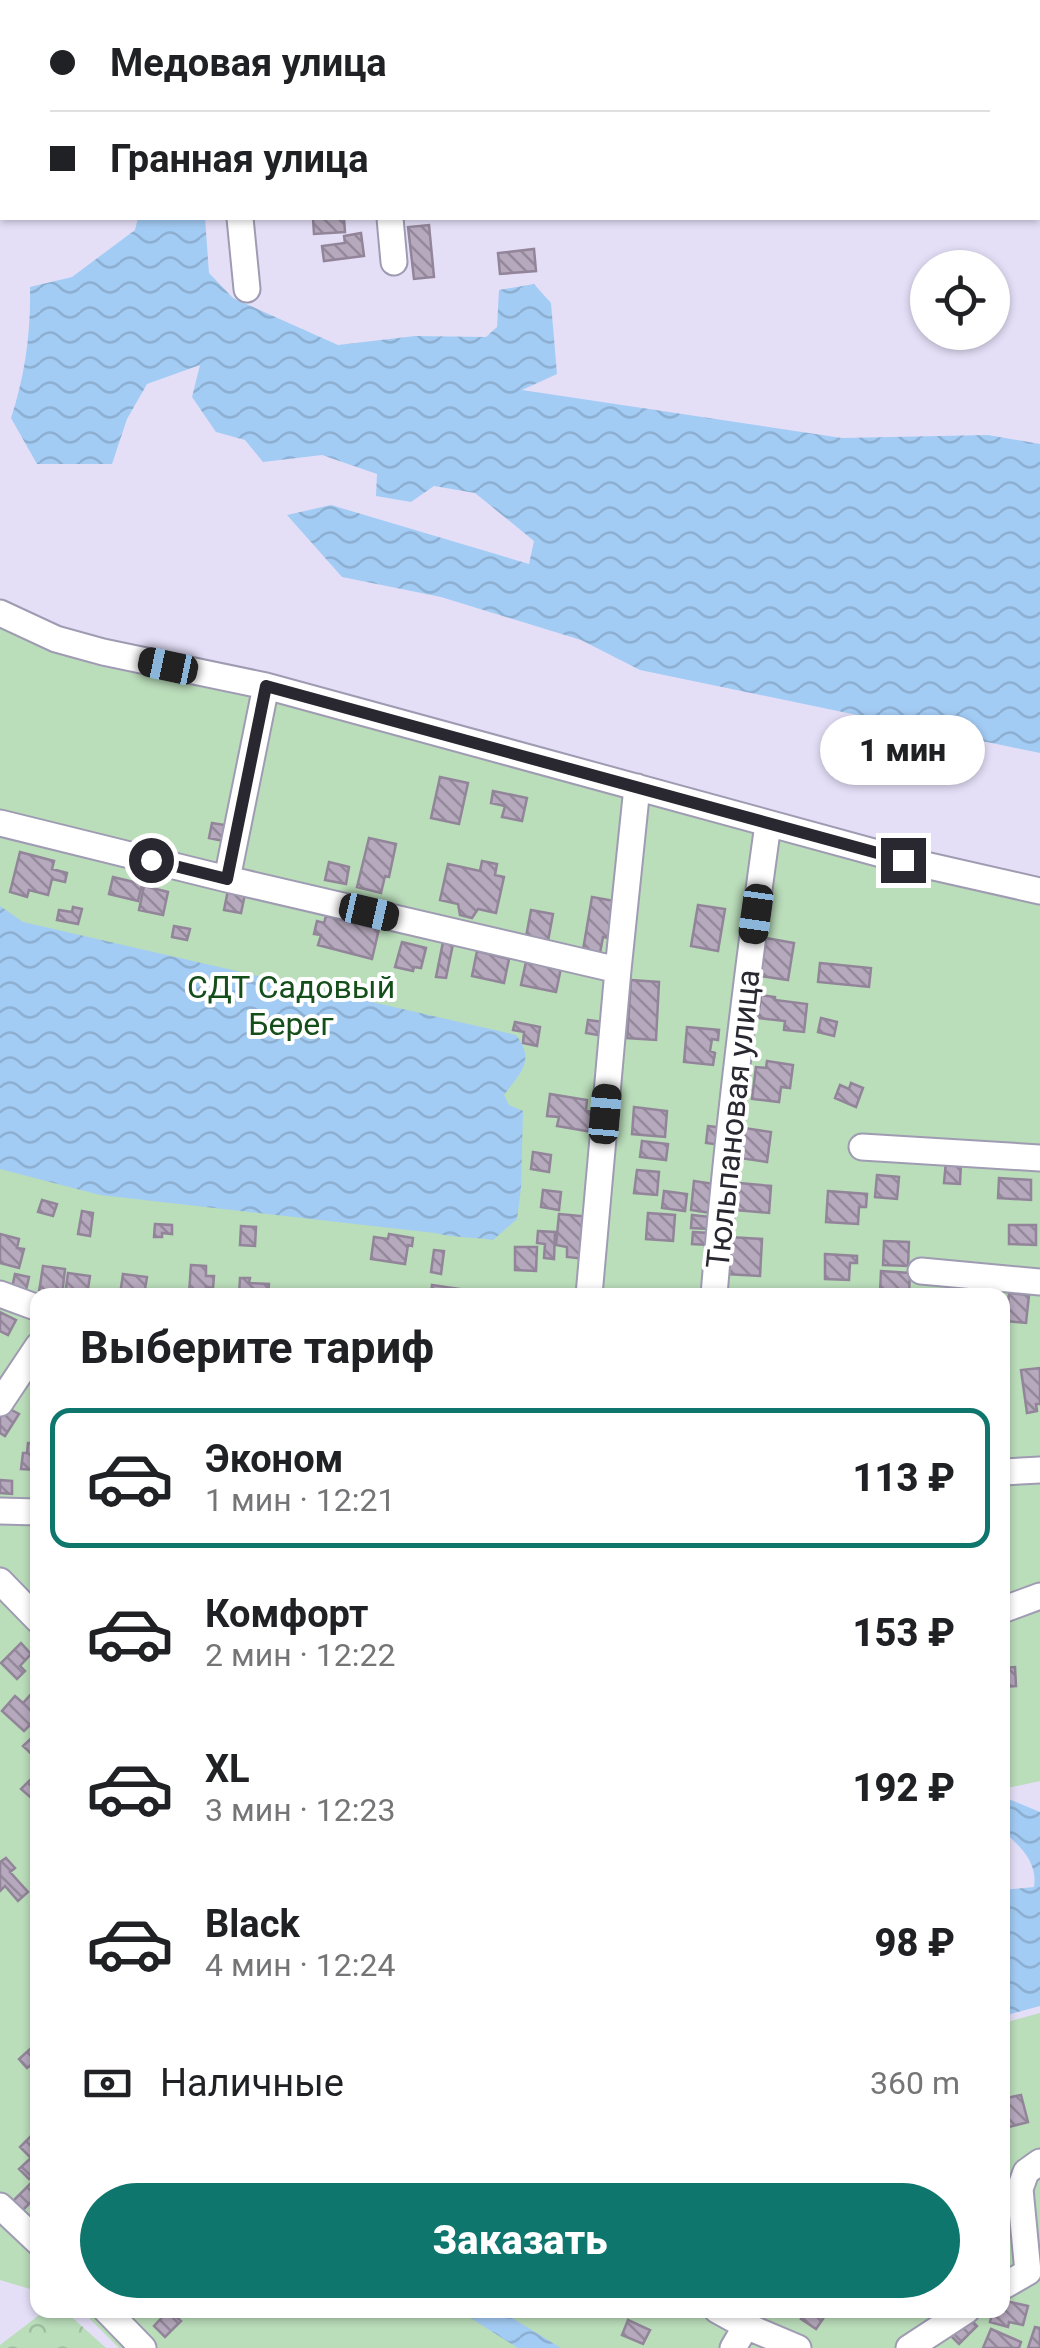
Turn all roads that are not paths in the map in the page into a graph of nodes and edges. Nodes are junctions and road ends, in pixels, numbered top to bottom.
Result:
1 (240, 220) edge
2 (390, 220) edge
3 (394, 262) dead end
4 (247, 289) dead end
5 (0, 612) edge
6 (266, 686) junction
7 (638, 787) junction
8 (0, 822) edge
9 (768, 824) junction
10 (227, 879) junction
11 (1040, 891) edge
12 (618, 970) junction
13 (862, 1147) dead end
14 (1040, 1158) edge
15 (921, 1271) dead end
16 (1040, 1282) edge
17 (590, 1288) edge
18 (715, 1288) edge
19 (0, 1294) edge
20 (30, 1305) edge
21 (30, 1358) edge
22 (0, 1403) edge
23 (1040, 1470) edge
24 (1010, 1472) edge
25 (0, 1512) edge
26 (30, 1512) edge
27 (0, 1581) edge
28 (1040, 1596) edge
29 (1010, 1607) edge
30 (30, 1612) edge
31 (1040, 2162) edge
32 (0, 2206) edge
33 (1013, 2225) edge
34 (30, 2234) edge
35 (1034, 2281) edge
36 (114, 2318) edge
37 (955, 2318) edge
38 (740, 2337) edge
39 (143, 2348) edge
40 (798, 2348) edge
41 (909, 2348) edge

1 - 4 street
2 - 3 street
5 - 6 street
6 - 7 street
6 - 10 street
7 - 9 street
7 - 12 street
8 - 10 street
9 - 11 street
9 - 18 street, Тюльпановая улица
10 - 12 street
12 - 17 street
13 - 14 street
15 - 16 street
19 - 20 street
21 - 22 street
23 - 24 street
25 - 26 street
27 - 30 street
28 - 29 street
31 - 33 street
32 - 34 street
33 - 35 street
36 - 39 street
37 - 41 street
38 - 40 street

